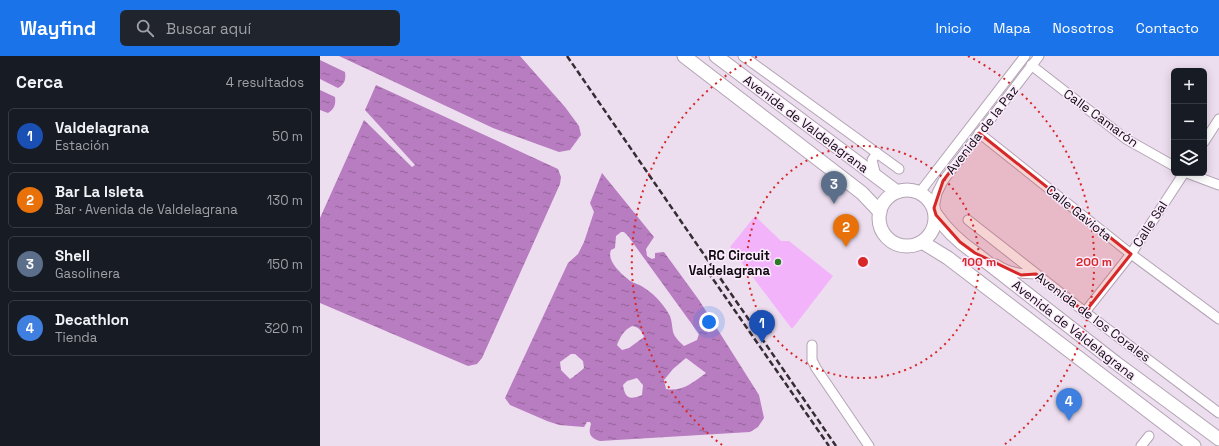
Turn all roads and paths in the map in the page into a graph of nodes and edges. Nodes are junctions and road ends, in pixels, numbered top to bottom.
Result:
1 (684, 56) edge
2 (716, 56) edge
3 (743, 56) edge
4 (1039, 56) edge
5 (1019, 58) edge
6 (1032, 65) junction
7 (1219, 119) edge
8 (979, 133) junction
9 (1205, 140) edge
10 (877, 153) junction
11 (1171, 164) edge
12 (899, 169) dead end
13 (876, 176) junction
14 (1182, 176) edge
15 (1196, 176) edge
16 (1219, 184) edge
17 (897, 192) junction
18 (920, 192) junction
19 (935, 211) junction
20 (880, 212) junction
21 (968, 220) dead end
22 (922, 242) junction
23 (975, 253) junction
24 (1130, 254) junction
25 (1036, 274) junction
26 (1085, 312) junction
27 (1219, 319) edge
28 (812, 345) dead end
29 (1219, 413) edge
30 (1149, 436) dead end
31 (1219, 439) edge
32 (869, 446) edge
33 (1141, 446) edge
34 (1194, 446) edge

1 - 20 main road, Avenida de Valdelagrana
2 - 13 main road, Avenida de Valdelagrana
3 - 10 street
4 - 6 street, Avenida de la Paz
5 - 18 street, Avenida de la Paz
6 - 8 street, Avenida de la Paz
6 - 11 street, Calle Camarón
7 - 9 street
8 - 19 street, Avenida de la Paz
8 - 24 street, Calle Gaviota
10 - 12 street
10 - 13 street
13 - 17 main road, Avenida de Valdelagrana
14 - 24 street, Calle Sal
15 - 16 street
17 - 18 main road
17 - 20 main road
18 - 19 main road
19 - 22 main road
19 - 23 main road, Avenida de Valdelagrana
20 - 22 main road
21 - 25 street, Avenida de los Corales
22 - 34 main road, Avenida de Valdelagrana
23 - 25 street
23 - 31 main road, Avenida de Valdelagrana
24 - 26 street, Calle Sal
24 - 27 street, Calle Gaviota
25 - 26 street, Avenida de los Corales
26 - 29 street, Avenida de los Corales
28 - 32 street
30 - 33 street

